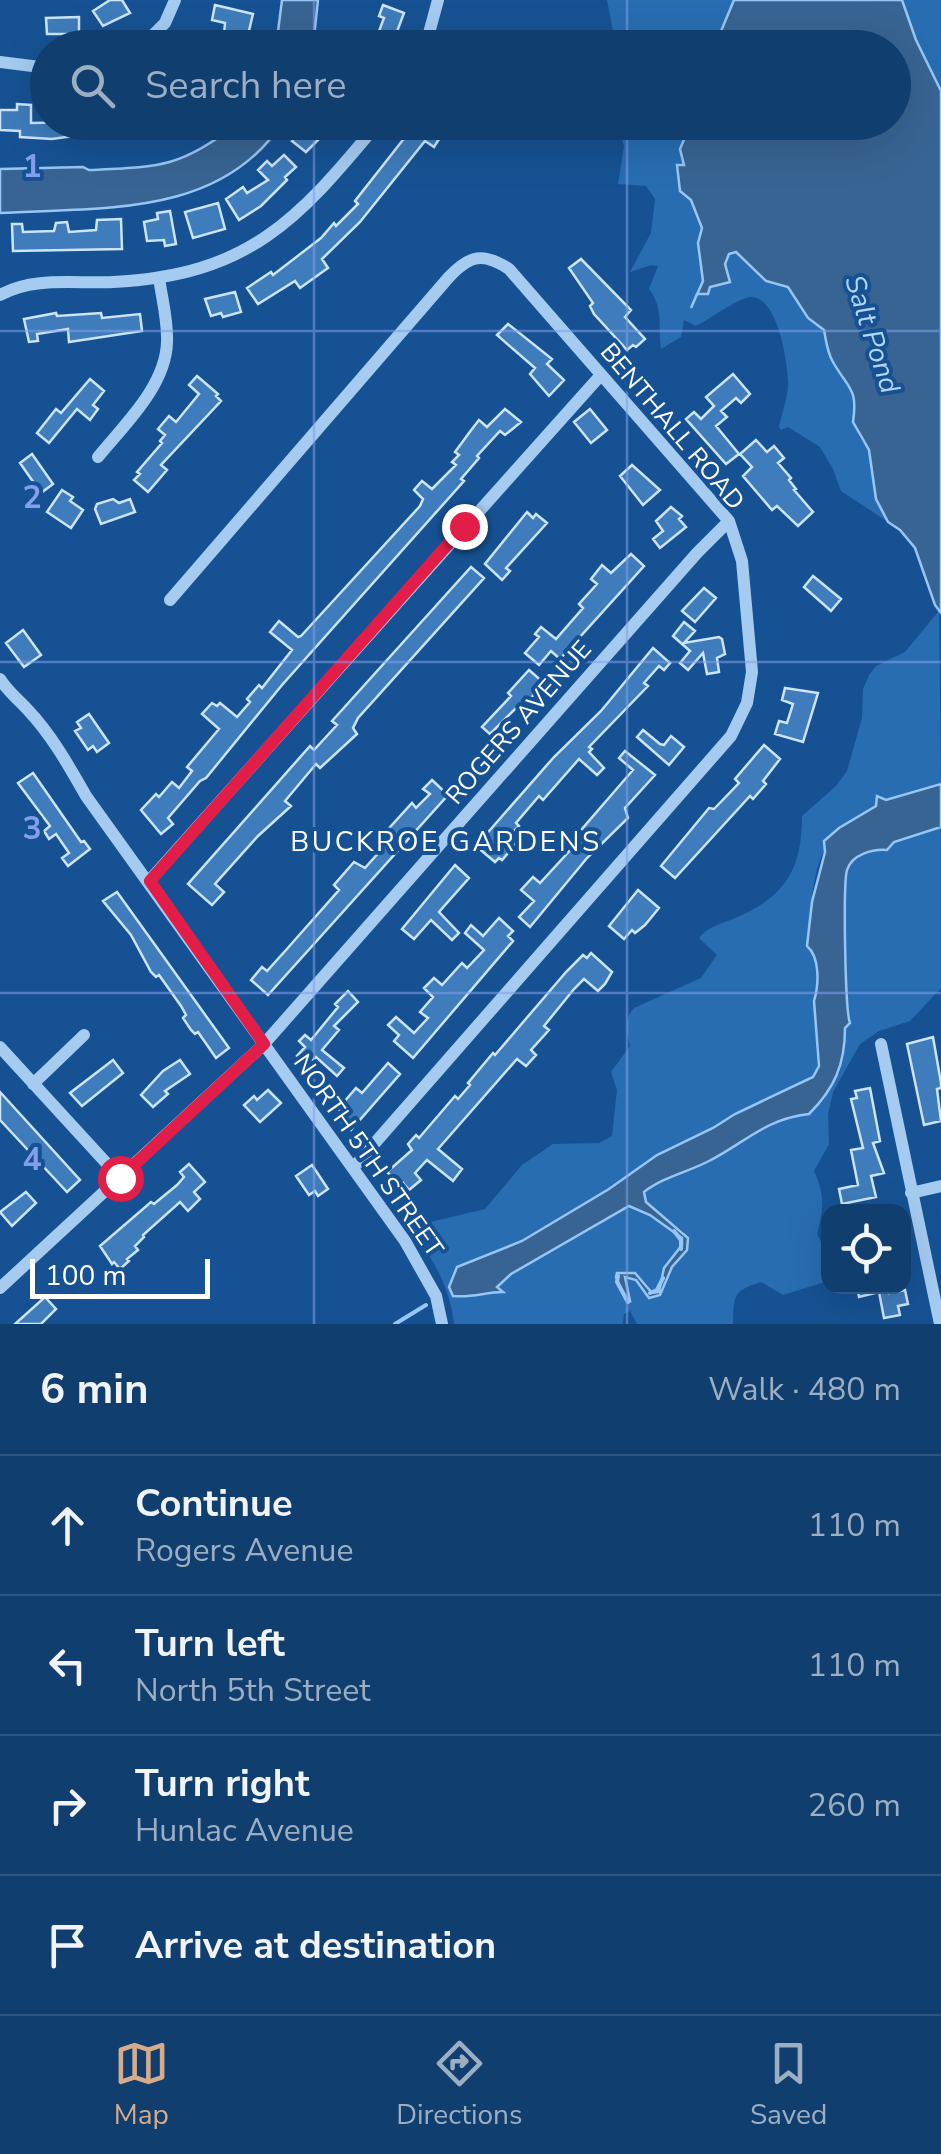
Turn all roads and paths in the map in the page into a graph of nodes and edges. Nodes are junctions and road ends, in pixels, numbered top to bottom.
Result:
1 (175, 0) edge
2 (438, 0) edge
3 (158, 30) edge
4 (430, 30) edge
5 (0, 62) edge
6 (30, 66) edge
7 (364, 140) edge
8 (159, 278) junction
9 (0, 295) edge
10 (600, 376) junction
11 (98, 457) dead end
12 (728, 522) junction
13 (170, 600) dead end
14 (0, 679) edge
15 (150, 881) junction
16 (84, 1036) dead end
17 (264, 1044) junction
18 (881, 1044) dead end
19 (0, 1047) edge
20 (32, 1084) junction
21 (353, 1168) junction
22 (120, 1178) junction
23 (941, 1186) edge
24 (910, 1193) junction
25 (0, 1288) edge
26 (442, 1324) edge
27 (940, 1324) edge

1 - 3 street
2 - 4 street
5 - 6 street
7 - 8 street
8 - 9 street
8 - 11 street
10 - 12 street, BENTHALL ROAD
10 - 13 street, BENTHALL ROAD
10 - 15 street
12 - 17 street, ROGERS AVENUE
12 - 21 street, BENTHALL ROAD
14 - 15 street, NORTH 5TH STREET
15 - 17 street, NORTH 5TH STREET
16 - 20 street
17 - 21 street, NORTH 5TH STREET
17 - 22 street, ROGERS AVENUE
18 - 24 street
19 - 20 street
20 - 22 street
21 - 26 street, NORTH 5TH STREET
22 - 25 street, ROGERS AVENUE
23 - 24 street
24 - 27 street

